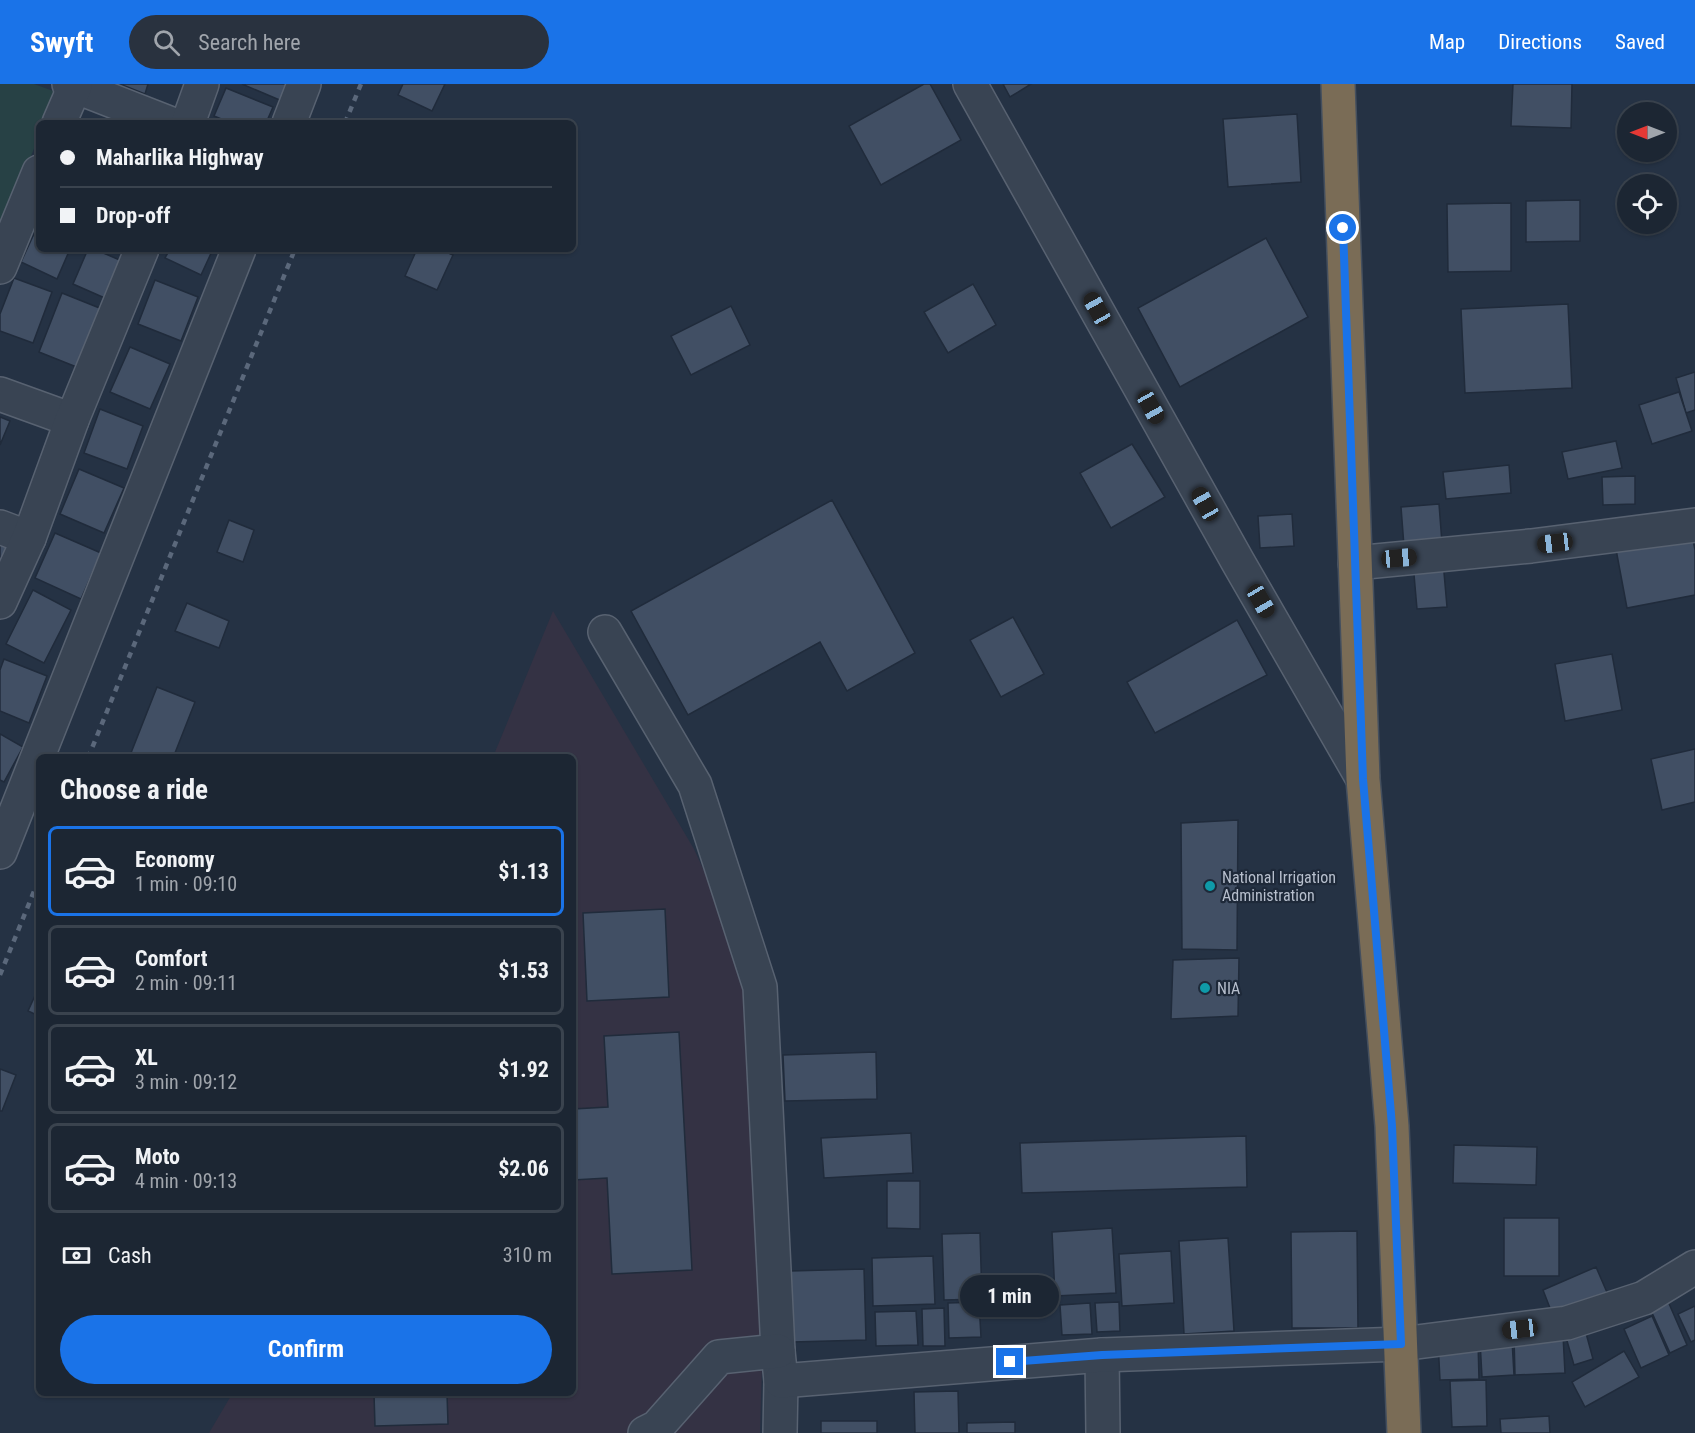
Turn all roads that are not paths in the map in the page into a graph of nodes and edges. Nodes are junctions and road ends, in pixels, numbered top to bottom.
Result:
1 (202, 84) edge
2 (304, 84) edge
3 (970, 84) edge
4 (1338, 84) edge
5 (72, 85) edge
6 (60, 120) edge
7 (161, 120) edge
8 (189, 120) edge
9 (290, 120) edge
10 (36, 179) edge
11 (141, 252) edge
12 (238, 252) edge
13 (0, 267) edge
14 (0, 394) edge
15 (72, 420) junction
16 (1695, 525) edge
17 (14, 532) edge
18 (1355, 563) junction
19 (0, 602) edge
20 (605, 632) dead end
21 (39, 754) edge
22 (36, 761) edge
23 (1363, 779) junction
24 (0, 852) edge
25 (1695, 1267) edge
26 (1401, 1344) junction
27 (1102, 1355) junction
28 (780, 1366) junction
29 (645, 1433) edge
30 (780, 1433) edge
31 (1103, 1433) edge
32 (1404, 1433) edge

1 - 8 street
2 - 9 street
3 - 23 street
4 - 18 highway
5 - 6 street
5 - 7 street
10 - 13 street
11 - 15 street
12 - 21 street
14 - 15 street
15 - 17 street
16 - 18 street
17 - 19 street
18 - 23 highway
20 - 28 street
22 - 24 street
23 - 26 highway
25 - 26 street
26 - 27 street
26 - 32 highway
27 - 28 street
27 - 31 street
28 - 29 street
28 - 30 street

